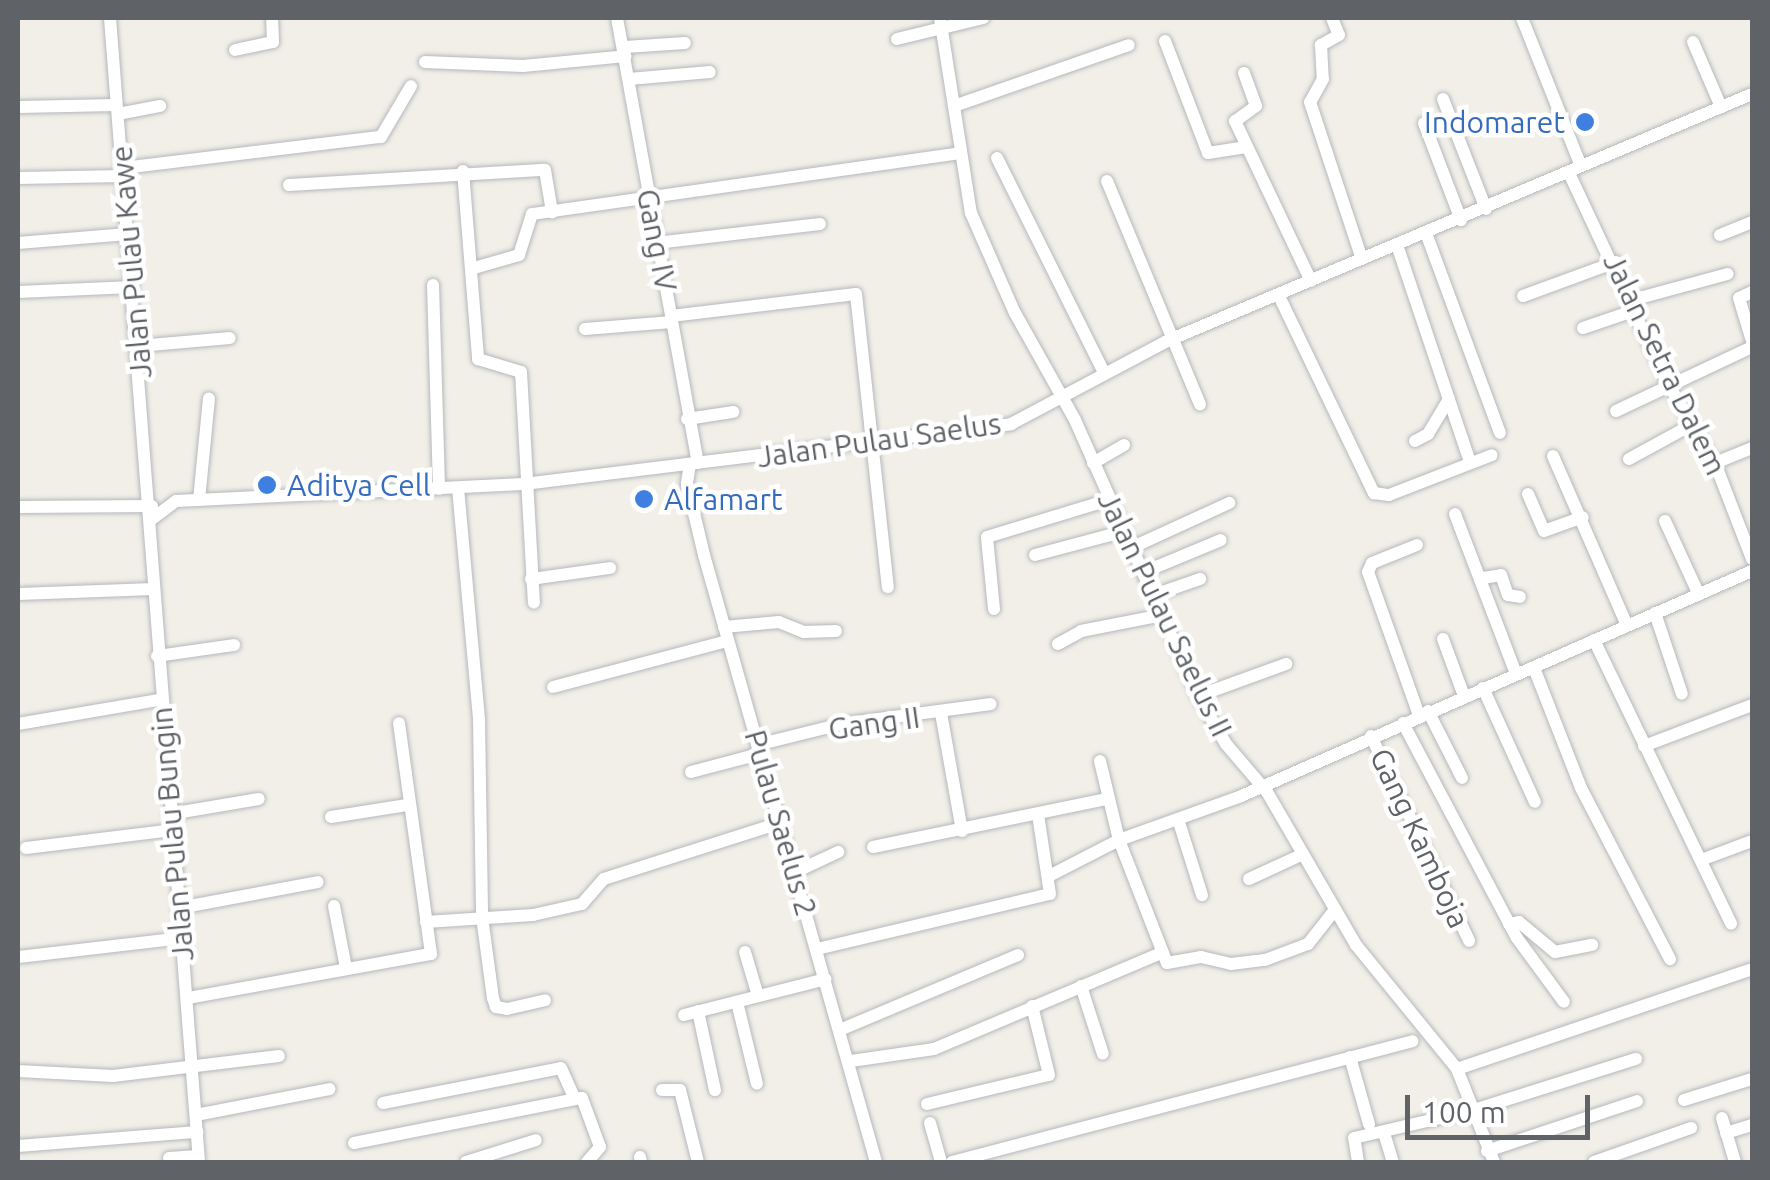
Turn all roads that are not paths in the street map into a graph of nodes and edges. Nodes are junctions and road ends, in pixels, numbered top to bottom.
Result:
1 (110, 18) edge
2 (272, 18) edge
3 (617, 18) edge
4 (984, 18) edge
5 (1332, 18) edge
6 (1522, 18) edge
7 (942, 23) edge
8 (896, 38) dead end
9 (1165, 41) dead end
10 (1693, 42) dead end
11 (685, 43) dead end
12 (1129, 45) dead end
13 (235, 50) dead end
14 (625, 51) junction
15 (426, 62) dead end
16 (710, 72) dead end
17 (1244, 73) dead end
18 (630, 78) junction
19 (410, 86) dead end
20 (1752, 94) edge
21 (1444, 99) dead end
22 (160, 106) dead end
23 (954, 106) junction
24 (1721, 106) junction
25 (18, 107) edge
26 (117, 109) junction
27 (1424, 122) dead end
28 (1245, 147) junction
29 (958, 154) junction
30 (997, 158) dead end
31 (1575, 170) junction
32 (464, 171) junction
33 (123, 172) junction
34 (18, 178) edge
35 (1108, 180) dead end
36 (289, 185) dead end
37 (648, 202) junction
38 (1486, 209) junction
39 (552, 212) junction
40 (1461, 220) junction
41 (1752, 222) edge
42 (820, 224) dead end
43 (1426, 233) junction
44 (128, 234) junction
45 (1720, 235) dead end
46 (18, 243) edge
47 (656, 243) junction
48 (1397, 245) junction
49 (1362, 259) junction
50 (1616, 262) junction
51 (474, 268) junction
52 (1728, 274) dead end
53 (1311, 281) junction
54 (433, 285) dead end
55 (133, 287) junction
56 (18, 292) edge
57 (1752, 292) edge
58 (1279, 296) junction
59 (1523, 296) dead end
60 (1634, 305) junction
61 (671, 319) junction
62 (1584, 328) dead end
63 (585, 329) dead end
64 (1752, 335) edge
65 (1178, 336) junction
66 (230, 338) dead end
67 (138, 346) junction
68 (1104, 373) junction
69 (1668, 384) junction
70 (209, 398) dead end
71 (1062, 398) junction
72 (1449, 400) junction
73 (1200, 404) dead end
74 (733, 412) dead end
75 (1616, 412) dead end
76 (688, 419) junction
77 (1691, 425) junction
78 (1500, 433) dead end
79 (1415, 442) dead end
80 (872, 444) junction
81 (1124, 445) dead end
82 (1752, 448) edge
83 (1492, 455) dead end
84 (1553, 456) dead end
85 (1629, 459) dead end
86 (1470, 462) junction
87 (1093, 463) junction
88 (1715, 463) junction
89 (694, 464) junction
90 (671, 466) junction
91 (524, 484) junction
92 (687, 484) junction
93 (151, 486) junction
94 (438, 488) junction
95 (458, 488) junction
96 (1528, 494) dead end
97 (200, 500) junction
98 (1110, 500) junction
99 (176, 501) junction
100 (1229, 503) dead end
101 (18, 508) edge
102 (152, 512) junction
103 (1455, 514) dead end
104 (1583, 518) junction
105 (1666, 521) dead end
106 (1125, 532) junction
107 (1221, 540) dead end
108 (1417, 545) dead end
109 (1132, 547) junction
110 (1751, 552) edge
111 (1035, 555) dead end
112 (610, 568) dead end
113 (1752, 571) edge
114 (1144, 572) junction
115 (1200, 578) dead end
116 (1482, 578) junction
117 (531, 579) junction
118 (888, 587) dead end
119 (154, 589) junction
120 (18, 594) edge
121 (1699, 594) junction
122 (1154, 595) junction
123 (1520, 597) dead end
124 (534, 603) dead end
125 (994, 609) dead end
126 (1655, 613) junction
127 (1162, 615) junction
128 (1627, 626) junction
129 (836, 631) dead end
130 (726, 634) junction
131 (1444, 639) dead end
132 (1594, 640) junction
133 (1058, 644) dead end
134 (234, 645) dead end
135 (156, 656) junction
136 (1286, 664) dead end
137 (1534, 668) junction
138 (1516, 674) junction
139 (553, 687) dead end
140 (1482, 688) junction
141 (1682, 694) dead end
142 (1198, 696) junction
143 (1464, 696) junction
144 (159, 700) junction
145 (992, 704) dead end
146 (1752, 705) edge
147 (941, 713) junction
148 (1424, 713) junction
149 (399, 723) dead end
150 (1402, 723) junction
151 (18, 724) edge
152 (1371, 736) junction
153 (1644, 746) junction
154 (758, 749) junction
155 (1100, 761) dead end
156 (692, 772) dead end
157 (1462, 778) dead end
158 (1261, 783) junction
159 (259, 800) dead end
160 (1107, 800) junction
161 (1535, 802) dead end
162 (407, 805) junction
163 (170, 814) junction
164 (1038, 815) junction
165 (331, 817) dead end
166 (1178, 818) junction
167 (779, 823) junction
168 (172, 830) junction
169 (962, 831) junction
170 (1118, 840) junction
171 (1752, 841) edge
172 (873, 847) dead end
173 (26, 848) dead end
174 (838, 852) dead end
175 (1302, 855) junction
176 (1701, 860) junction
177 (792, 872) junction
178 (1048, 876) junction
179 (1249, 879) dead end
180 (318, 882) dead end
181 (1202, 896) dead end
182 (334, 906) dead end
183 (179, 908) junction
184 (1334, 911) junction
185 (482, 917) junction
186 (426, 922) junction
187 (1509, 924) junction
188 (1731, 924) dead end
189 (181, 938) junction
190 (1469, 941) dead end
191 (1592, 945) dead end
192 (818, 949) junction
193 (744, 952) dead end
194 (1162, 954) junction
195 (1018, 955) dead end
196 (18, 957) edge
197 (1670, 960) dead end
198 (346, 968) junction
199 (1752, 969) edge
200 (826, 978) junction
201 (1081, 986) junction
202 (758, 996) junction
203 (188, 998) junction
204 (545, 1000) dead end
205 (736, 1002) junction
206 (1564, 1002) dead end
207 (1032, 1006) junction
208 (842, 1029) junction
209 (1412, 1041) dead end
210 (1103, 1054) dead end
211 (279, 1056) dead end
212 (1350, 1056) junction
213 (1636, 1060) dead end
214 (851, 1061) junction
215 (1457, 1069) junction
216 (191, 1070) junction
217 (18, 1072) edge
218 (1752, 1079) edge
219 (758, 1084) dead end
220 (330, 1089) dead end
221 (662, 1090) dead end
222 (714, 1090) dead end
223 (575, 1099) junction
224 (1684, 1100) dead end
225 (1637, 1101) dead end
226 (383, 1104) dead end
227 (927, 1104) dead end
228 (1474, 1110) junction
229 (196, 1115) junction
230 (1722, 1118) dead end
231 (930, 1123) dead end
232 (1369, 1124) dead end
233 (1752, 1124) edge
234 (1691, 1128) dead end
235 (197, 1132) junction
236 (1384, 1132) junction
237 (1726, 1133) junction
238 (536, 1140) dead end
239 (354, 1142) dead end
240 (18, 1146) edge
241 (1491, 1157) edge
242 (169, 1158) dead end
243 (199, 1159) edge
244 (466, 1162) edge
245 (587, 1162) edge
246 (698, 1162) edge
247 (876, 1162) edge
248 (941, 1162) edge
249 (952, 1162) edge
250 (1358, 1162) edge
251 (1393, 1162) edge
252 (1594, 1162) edge
253 (1735, 1162) edge

1 - 26 street, Jalan Pulau Kawe
2 - 13 street
3 - 14 street, Gang IV
4 - 7 street
5 - 49 street
6 - 31 street, Jalan Setra Dalem
7 - 8 street
7 - 23 street, Jalan Pulau Saelus II
9 - 28 street
10 - 24 street
11 - 14 street
12 - 23 street
14 - 15 street
14 - 18 street, Gang IV
16 - 18 street
17 - 28 street
18 - 37 street, Gang IV
19 - 33 street
20 - 24 street, Jalan Pulau Saelus
21 - 38 street
22 - 26 street
23 - 29 street, Jalan Pulau Saelus II
24 - 31 street, Jalan Pulau Saelus
25 - 26 street
26 - 33 street, Jalan Pulau Kawe
27 - 40 street
28 - 53 street
29 - 37 street
29 - 71 street, Jalan Pulau Saelus II
30 - 68 street
31 - 38 street, Jalan Pulau Saelus
31 - 50 street, Jalan Setra Dalem
32 - 36 street
32 - 39 street
32 - 51 street
33 - 34 street
33 - 44 street, Jalan Pulau Kawe
35 - 65 street
37 - 39 street
37 - 47 street, Gang IV
38 - 40 street, Jalan Pulau Saelus
39 - 51 street
40 - 43 street, Jalan Pulau Saelus
41 - 45 street
42 - 47 street
43 - 48 street, Jalan Pulau Saelus
43 - 78 street
44 - 46 street
44 - 55 street, Jalan Pulau Kawe
47 - 61 street, Gang IV
48 - 49 street, Jalan Pulau Saelus
48 - 72 street
49 - 53 street, Jalan Pulau Saelus
50 - 59 street
50 - 60 street, Jalan Setra Dalem
51 - 91 street
52 - 60 street
53 - 58 street, Jalan Pulau Saelus
54 - 94 street
55 - 56 street
55 - 67 street, Jalan Pulau Kawe
57 - 64 street
58 - 65 street, Jalan Pulau Saelus
58 - 86 street
60 - 62 street
60 - 69 street, Jalan Setra Dalem
61 - 63 street
61 - 76 street, Gang IV
61 - 80 street
64 - 69 street
65 - 68 street, Jalan Pulau Saelus
65 - 73 street
66 - 67 street
67 - 93 street, Jalan Pulau Kawe
68 - 71 street, Jalan Pulau Saelus
69 - 75 street
69 - 77 street, Jalan Setra Dalem
70 - 97 street
71 - 80 street, Jalan Pulau Saelus
71 - 87 street, Jalan Pulau Saelus II
72 - 79 street
72 - 86 street
74 - 76 street
76 - 89 street, Gang IV
77 - 85 street
77 - 88 street, Jalan Setra Dalem
80 - 89 street, Jalan Pulau Saelus
80 - 118 street
81 - 87 street
82 - 88 street
83 - 86 street
84 - 104 street
87 - 98 street, Jalan Pulau Saelus II
88 - 110 street, Jalan Setra Dalem
89 - 90 street, Jalan Pulau Saelus
89 - 92 street, Pulau Saelus 2
90 - 91 street, Jalan Pulau Saelus
90 - 92 street, Pulau Saelus 2
91 - 95 street, Jalan Pulau Saelus
91 - 117 street
92 - 130 street, Pulau Saelus 2
93 - 99 street
93 - 102 street, Jalan Pulau Kawe
94 - 95 street, Jalan Pulau Saelus
94 - 97 street, Jalan Pulau Saelus
95 - 185 street
96 - 104 street
97 - 99 street, Jalan Pulau Saelus
98 - 106 street, Jalan Pulau Saelus II
98 - 125 street
99 - 102 street
100 - 109 street
101 - 102 street
102 - 119 street, Jalan Pulau Bungin
103 - 116 street
104 - 128 street
105 - 121 street
106 - 109 street, Jalan Pulau Saelus II
106 - 111 street
107 - 114 street
108 - 148 street
109 - 114 street, Jalan Pulau Saelus II
112 - 117 street
113 - 121 street
114 - 122 street, Jalan Pulau Saelus II
115 - 122 street
116 - 123 street
116 - 138 street
117 - 124 street
119 - 120 street
119 - 135 street, Jalan Pulau Bungin
121 - 126 street
122 - 127 street, Jalan Pulau Saelus II
126 - 128 street
126 - 141 street
127 - 133 street
127 - 142 street, Jalan Pulau Saelus II
128 - 132 street
129 - 130 street
130 - 139 street
130 - 154 street, Pulau Saelus 2
131 - 143 street
132 - 137 street
132 - 153 street
134 - 135 street
135 - 144 street, Jalan Pulau Bungin
136 - 142 street
137 - 138 street
137 - 197 street
138 - 140 street
140 - 143 street
140 - 161 street
142 - 158 street, Jalan Pulau Saelus II
143 - 148 street
144 - 151 street
144 - 163 street, Jalan Pulau Bungin
145 - 147 street, Gang II
146 - 153 street
147 - 154 street, Gang II
147 - 169 street
148 - 150 street
148 - 157 street
149 - 162 street
150 - 152 street
150 - 187 street
152 - 158 street
152 - 190 street, Gang Kamboja
153 - 176 street
154 - 156 street, Gang II
154 - 167 street, Pulau Saelus 2
155 - 160 street
158 - 166 street
158 - 175 street, Jalan Pulau Saelus II
159 - 163 street
160 - 164 street
160 - 170 street
162 - 165 street
162 - 186 street
163 - 168 street, Jalan Pulau Bungin
164 - 169 street
164 - 178 street
166 - 170 street
166 - 181 street
167 - 177 street, Pulau Saelus 2
167 - 185 street
168 - 173 street
168 - 183 street, Jalan Pulau Bungin
169 - 172 street
170 - 178 street
170 - 194 street
171 - 176 street
174 - 177 street
175 - 179 street
175 - 184 street, Jalan Pulau Saelus II
176 - 188 street
177 - 192 street, Pulau Saelus 2
178 - 192 street
180 - 183 street
182 - 198 street
183 - 189 street, Jalan Pulau Bungin
184 - 194 street
184 - 215 street, Jalan Pulau Saelus II
185 - 186 street
185 - 204 street
186 - 198 street
187 - 191 street
187 - 206 street
189 - 196 street
189 - 203 street, Jalan Pulau Bungin
192 - 200 street, Pulau Saelus 2
193 - 202 street
194 - 201 street
195 - 208 street
198 - 203 street
199 - 215 street
200 - 202 street
200 - 208 street, Pulau Saelus 2
201 - 207 street
201 - 210 street
202 - 205 street
203 - 216 street, Jalan Pulau Bungin
205 - 219 street
205 - 222 street
207 - 214 street
207 - 227 street
208 - 214 street, Pulau Saelus 2
209 - 212 street
211 - 216 street
212 - 232 street
212 - 249 street
213 - 228 street
214 - 247 street, Pulau Saelus 2
215 - 228 street, Jalan Pulau Saelus II
216 - 217 street
216 - 229 street, Jalan Pulau Bungin
218 - 224 street
220 - 229 street
221 - 246 street
223 - 226 street
223 - 239 street
223 - 245 street
225 - 241 street
228 - 236 street
228 - 241 street, Jalan Pulau Saelus II
229 - 235 street, Jalan Pulau Bungin
230 - 237 street
231 - 248 street
233 - 237 street
234 - 252 street
235 - 240 street
235 - 243 street, Jalan Pulau Bungin
236 - 250 street
236 - 251 street
237 - 253 street
238 - 244 street
242 - 243 street

